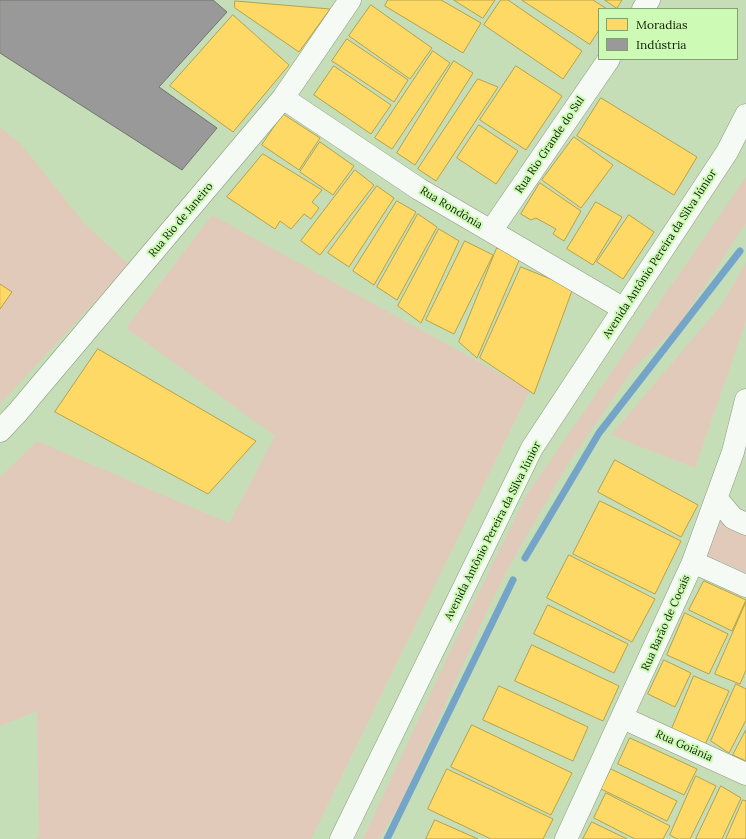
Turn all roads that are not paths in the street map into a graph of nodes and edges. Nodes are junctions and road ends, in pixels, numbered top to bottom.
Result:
1 (350, 0) edge
2 (608, 60) edge
3 (283, 98) junction
4 (746, 115) edge
5 (736, 152) edge
6 (491, 231) junction
7 (624, 309) junction
8 (746, 400) edge
9 (0, 431) edge
10 (717, 499) junction
11 (746, 524) edge
12 (693, 562) junction
13 (746, 586) edge
14 (623, 718) junction
15 (746, 774) edge
16 (341, 839) edge
17 (566, 839) edge

1 - 3 street, Rua Rio de Janeiro
2 - 6 street, Rua Rio Grande do Sul
3 - 6 street, Rua Rondônia
3 - 9 street, Rua Rio de Janeiro
4 - 5 street, Avenida Antônio Pereira da Silva Júnior
5 - 7 street, Avenida Antônio Pereira da Silva Júnior
6 - 7 street, Rua Rondônia
7 - 16 street, Avenida Antônio Pereira da Silva Júnior
8 - 10 street, Rua Barão de Cocais
10 - 11 street
10 - 12 street, Rua Barão de Cocais
12 - 13 street
12 - 14 street, Rua Barão de Cocais
14 - 15 street, Rua Goiânia
14 - 17 street, Rua Barão de Cocais

